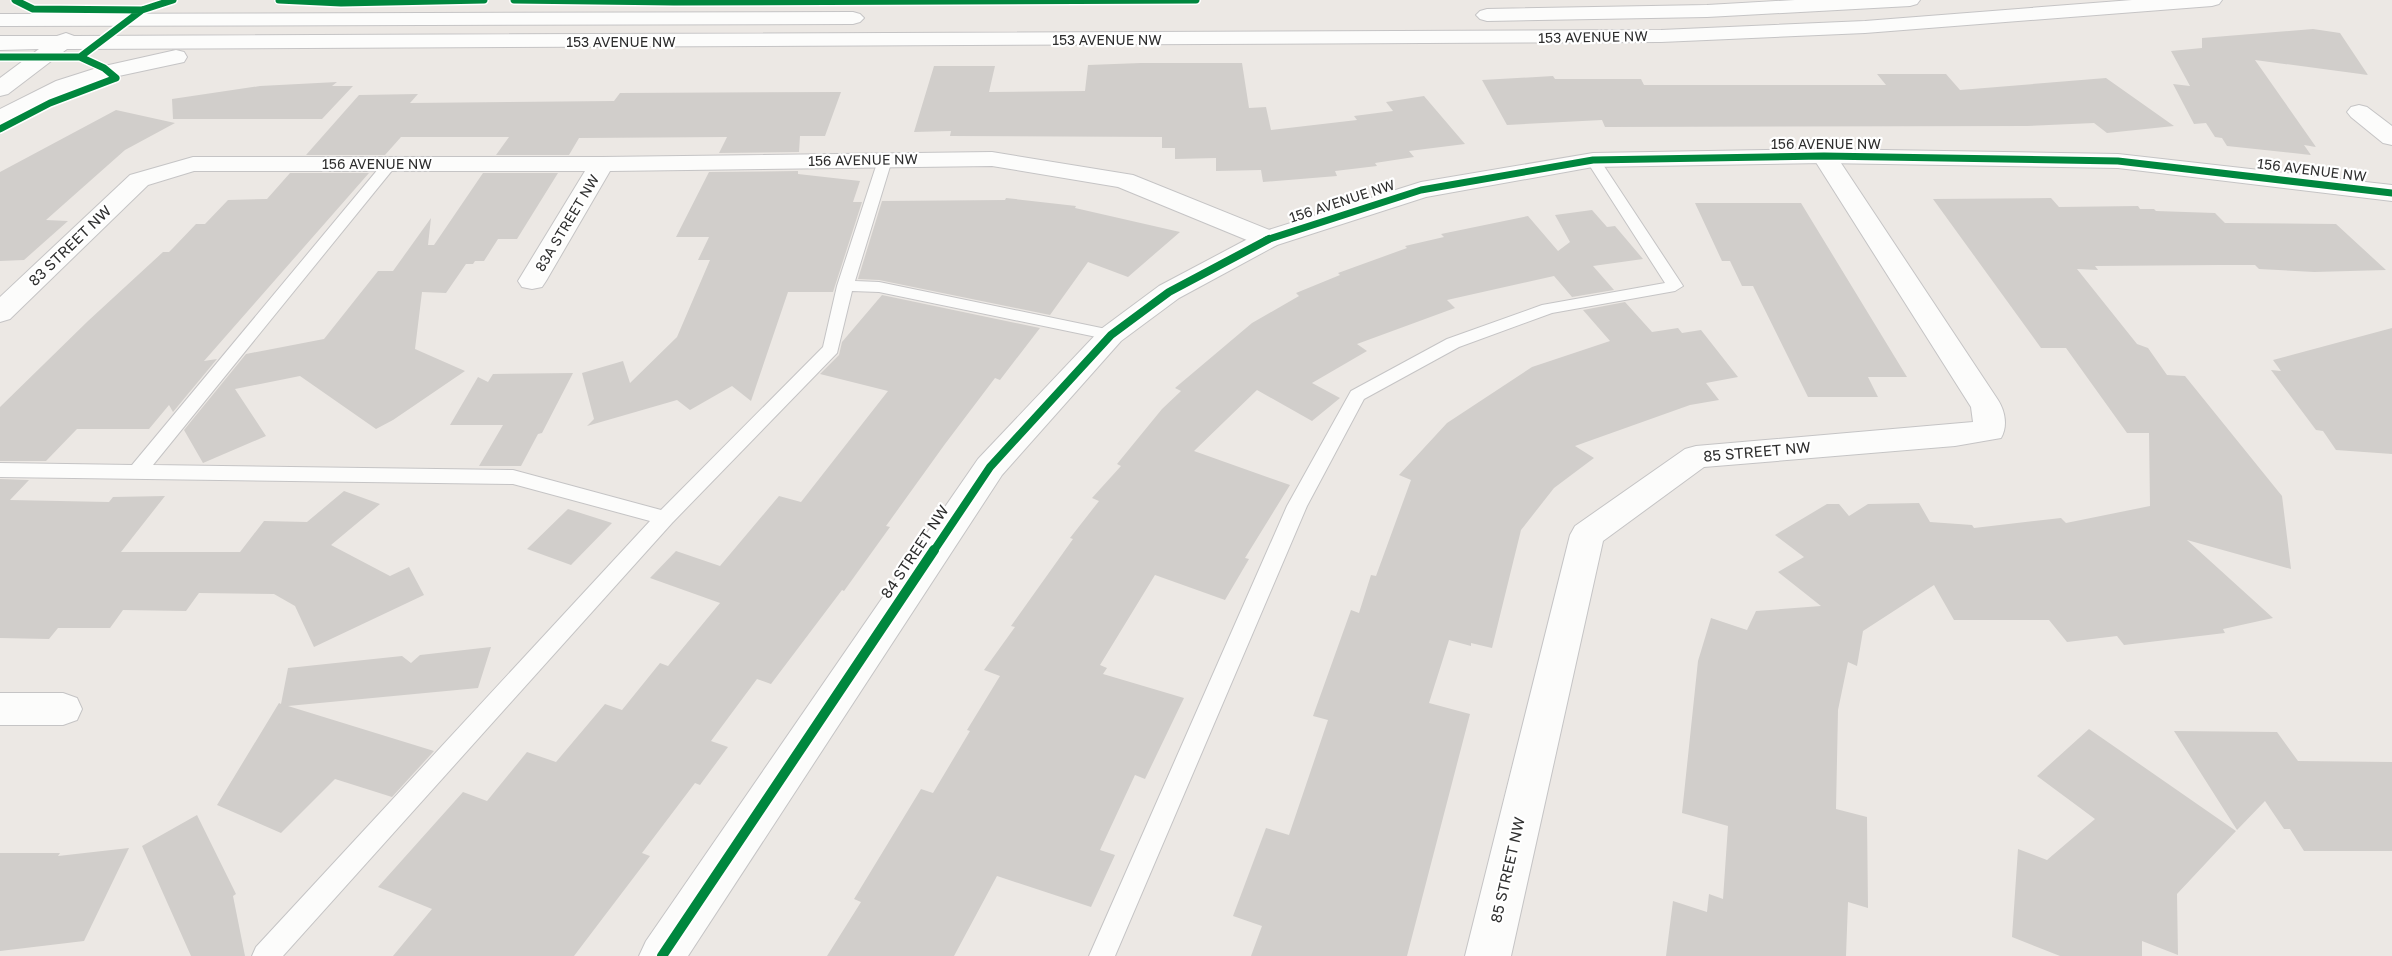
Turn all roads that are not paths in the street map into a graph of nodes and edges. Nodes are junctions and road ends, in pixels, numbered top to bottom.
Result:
1 (72, 0) edge
2 (122, 0) edge
3 (224, 0) edge
4 (1910, 0) edge
5 (2212, 0) edge
6 (1472, 15) dead end
7 (1211, 16) dead end
8 (654, 18) junction
9 (0, 20) edge
10 (44, 20) junction
11 (94, 20) junction
12 (62, 43) junction
13 (313, 43) junction
14 (4, 46) edge
15 (0, 88) edge
16 (2359, 112) dead end
17 (0, 118) edge
18 (2392, 138) edge
19 (1824, 156) junction
20 (885, 160) junction
21 (1593, 160) junction
22 (602, 164) junction
23 (389, 165) junction
24 (139, 180) joint
25 (2392, 193) edge
26 (1268, 239) junction
27 (532, 281) dead end
28 (845, 286) junction
29 (0, 313) edge
30 (1111, 335) junction
31 (0, 470) edge
32 (138, 471) junction
33 (665, 518) junction
34 (0, 709) edge
35 (63, 709) dead end
36 (265, 956) edge
37 (662, 956) edge
38 (1102, 956) edge
39 (1488, 956) edge

1 - 10 main road
2 - 11 main road
3 - 8 main road
4 - 6 main road, 153 AVENUE NW
5 - 13 main road, 153 AVENUE NW
7 - 8 main road, 153 AVENUE NW
8 - 11 main road, 153 AVENUE NW
9 - 10 main road, 153 AVENUE NW
10 - 11 main road, 153 AVENUE NW
10 - 14 main road
11 - 12 main road
12 - 13 main road, 153 AVENUE NW
12 - 14 main road, 153 AVENUE NW
12 - 15 main road
13 - 17 main road
16 - 18 main road
19 - 21 main road, 156 AVENUE NW
19 - 25 main road, 156 AVENUE NW
19 - 39 main road, 85 STREET NW
20 - 22 main road, 156 AVENUE NW
20 - 26 main road, 156 AVENUE NW
20 - 28 lane
21 - 26 main road, 156 AVENUE NW
21 - 38 lane
22 - 23 main road, 156 AVENUE NW
22 - 27 main road, 83A STREET NW
23 - 24 main road, 156 AVENUE NW
23 - 32 lane
24 - 29 main road, 83 STREET NW
26 - 30 main road, 84 STREET NW
28 - 30 lane
28 - 33 lane
30 - 37 main road, 84 STREET NW
31 - 32 lane
32 - 33 lane
33 - 36 lane
34 - 35 main road

